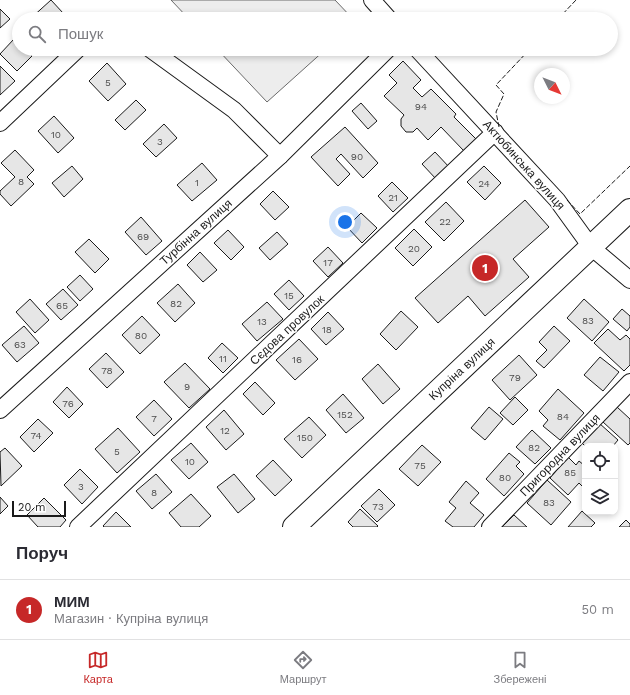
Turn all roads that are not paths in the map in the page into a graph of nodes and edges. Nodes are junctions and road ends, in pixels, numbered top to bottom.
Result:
1 (372, 0) edge
2 (383, 12) edge
3 (71, 56) edge
4 (160, 56) edge
5 (381, 56) edge
6 (424, 56) edge
7 (0, 123) edge
8 (495, 132) junction
9 (280, 156) junction
10 (630, 210) edge
11 (591, 247) junction
12 (630, 280) edge
13 (630, 382) edge
14 (0, 410) edge
15 (78, 527) edge
16 (294, 527) edge
17 (490, 527) edge

1 - 2 street
3 - 7 street
4 - 9 street
5 - 9 street, Турбінна вулиця
6 - 8 street, Актюбинська вулиця
8 - 11 street, Актюбинська вулиця
8 - 15 street, Сєдова провулок
9 - 14 street, Турбінна вулиця
10 - 11 main road, Купріна вулиця
11 - 12 street, Актюбинська вулиця
11 - 16 main road, Купріна вулиця
13 - 17 street, Пригородна вулиця

